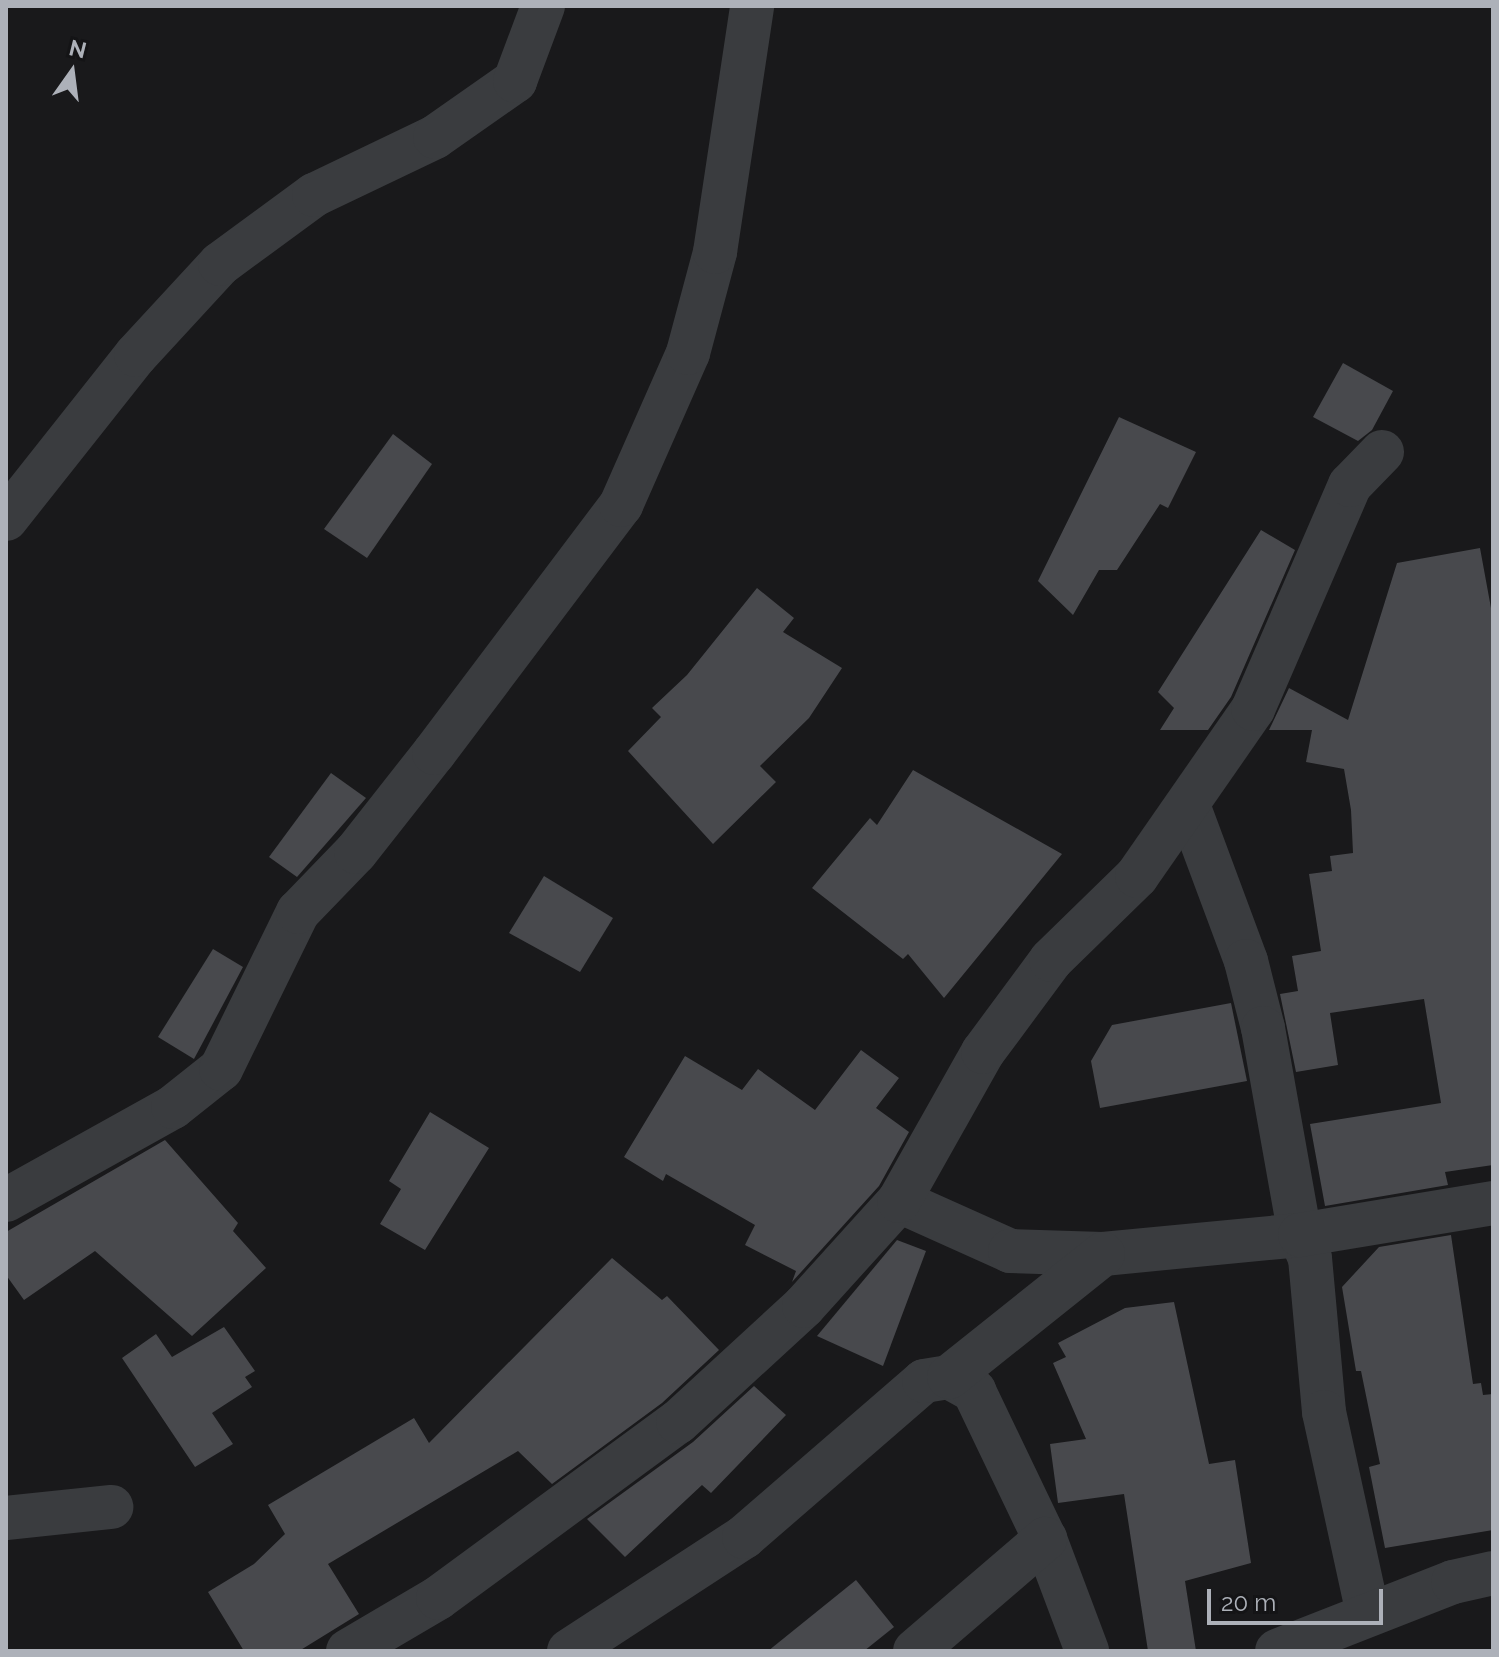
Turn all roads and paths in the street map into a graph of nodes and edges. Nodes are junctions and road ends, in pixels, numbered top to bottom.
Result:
1 (543, 6) edge
2 (752, 6) edge
3 (1382, 452) dead end
4 (6, 519) edge
5 (1188, 805) junction
6 (6, 1200) edge
7 (899, 1201) junction
8 (1493, 1203) edge
9 (1300, 1235) junction
10 (1103, 1254) junction
11 (949, 1377) junction
12 (111, 1507) dead end
13 (6, 1518) edge
14 (1045, 1539) junction
15 (1493, 1573) edge
16 (1368, 1613) junction
17 (348, 1651) edge
18 (569, 1651) edge
19 (915, 1651) edge
20 (1087, 1651) edge
21 (1277, 1651) edge

1 - 4 street
2 - 6 street
3 - 5 street
5 - 7 street
5 - 9 street
7 - 10 street
7 - 17 street
8 - 9 street
9 - 10 street
9 - 16 street
10 - 11 street
11 - 14 street
11 - 18 street
12 - 13 street
14 - 19 street
14 - 20 street
15 - 16 street
16 - 21 street

